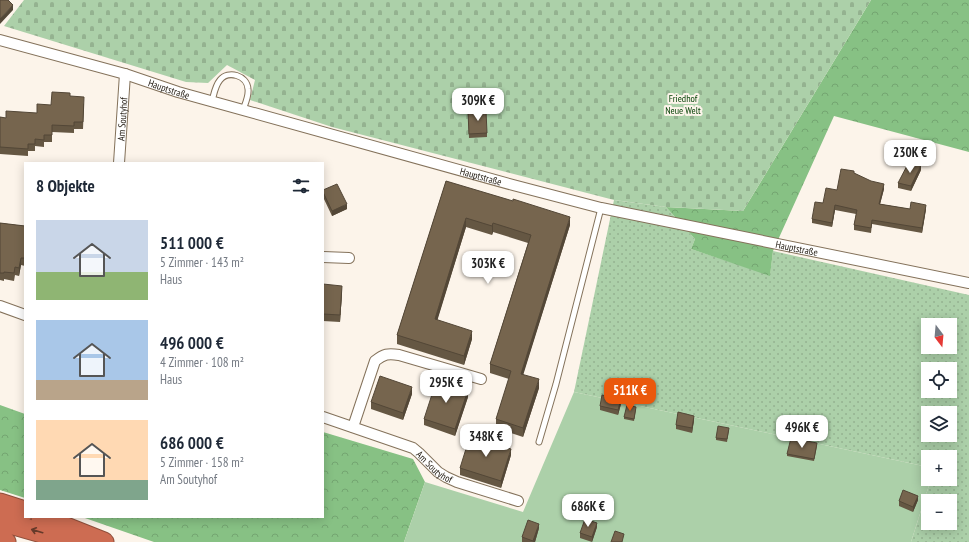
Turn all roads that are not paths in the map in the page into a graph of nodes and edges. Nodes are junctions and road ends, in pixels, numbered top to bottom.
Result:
1 (0, 40) edge
2 (125, 74) junction
3 (212, 101) junction
4 (243, 110) junction
5 (119, 162) edge
6 (601, 208) junction
7 (324, 257) edge
8 (349, 258) dead end
9 (969, 283) edge
10 (0, 306) edge
11 (24, 315) edge
12 (481, 379) dead end
13 (324, 417) edge
14 (353, 427) junction
15 (539, 442) dead end
16 (518, 501) dead end
17 (0, 503) edge
18 (24, 511) edge
19 (44, 518) edge
20 (0, 521) edge
21 (0, 540) edge
22 (6, 542) edge
23 (73, 542) edge
24 (104, 542) edge

1 - 2 street, Hauptstraße
2 - 3 street, Hauptstraße
2 - 5 street, Am Soutyhof
3 - 4 street, Hauptstraße
3 - 4 lane
4 - 6 street, Hauptstraße
6 - 9 street, Hauptstraße
6 - 15 lane
7 - 8 street
10 - 11 street
12 - 14 street
13 - 14 street, Am Soutyhof
14 - 16 street, Am Soutyhof
17 - 18 highway
19 - 24 highway
23 -> 20 highway
21 - 22 highway

